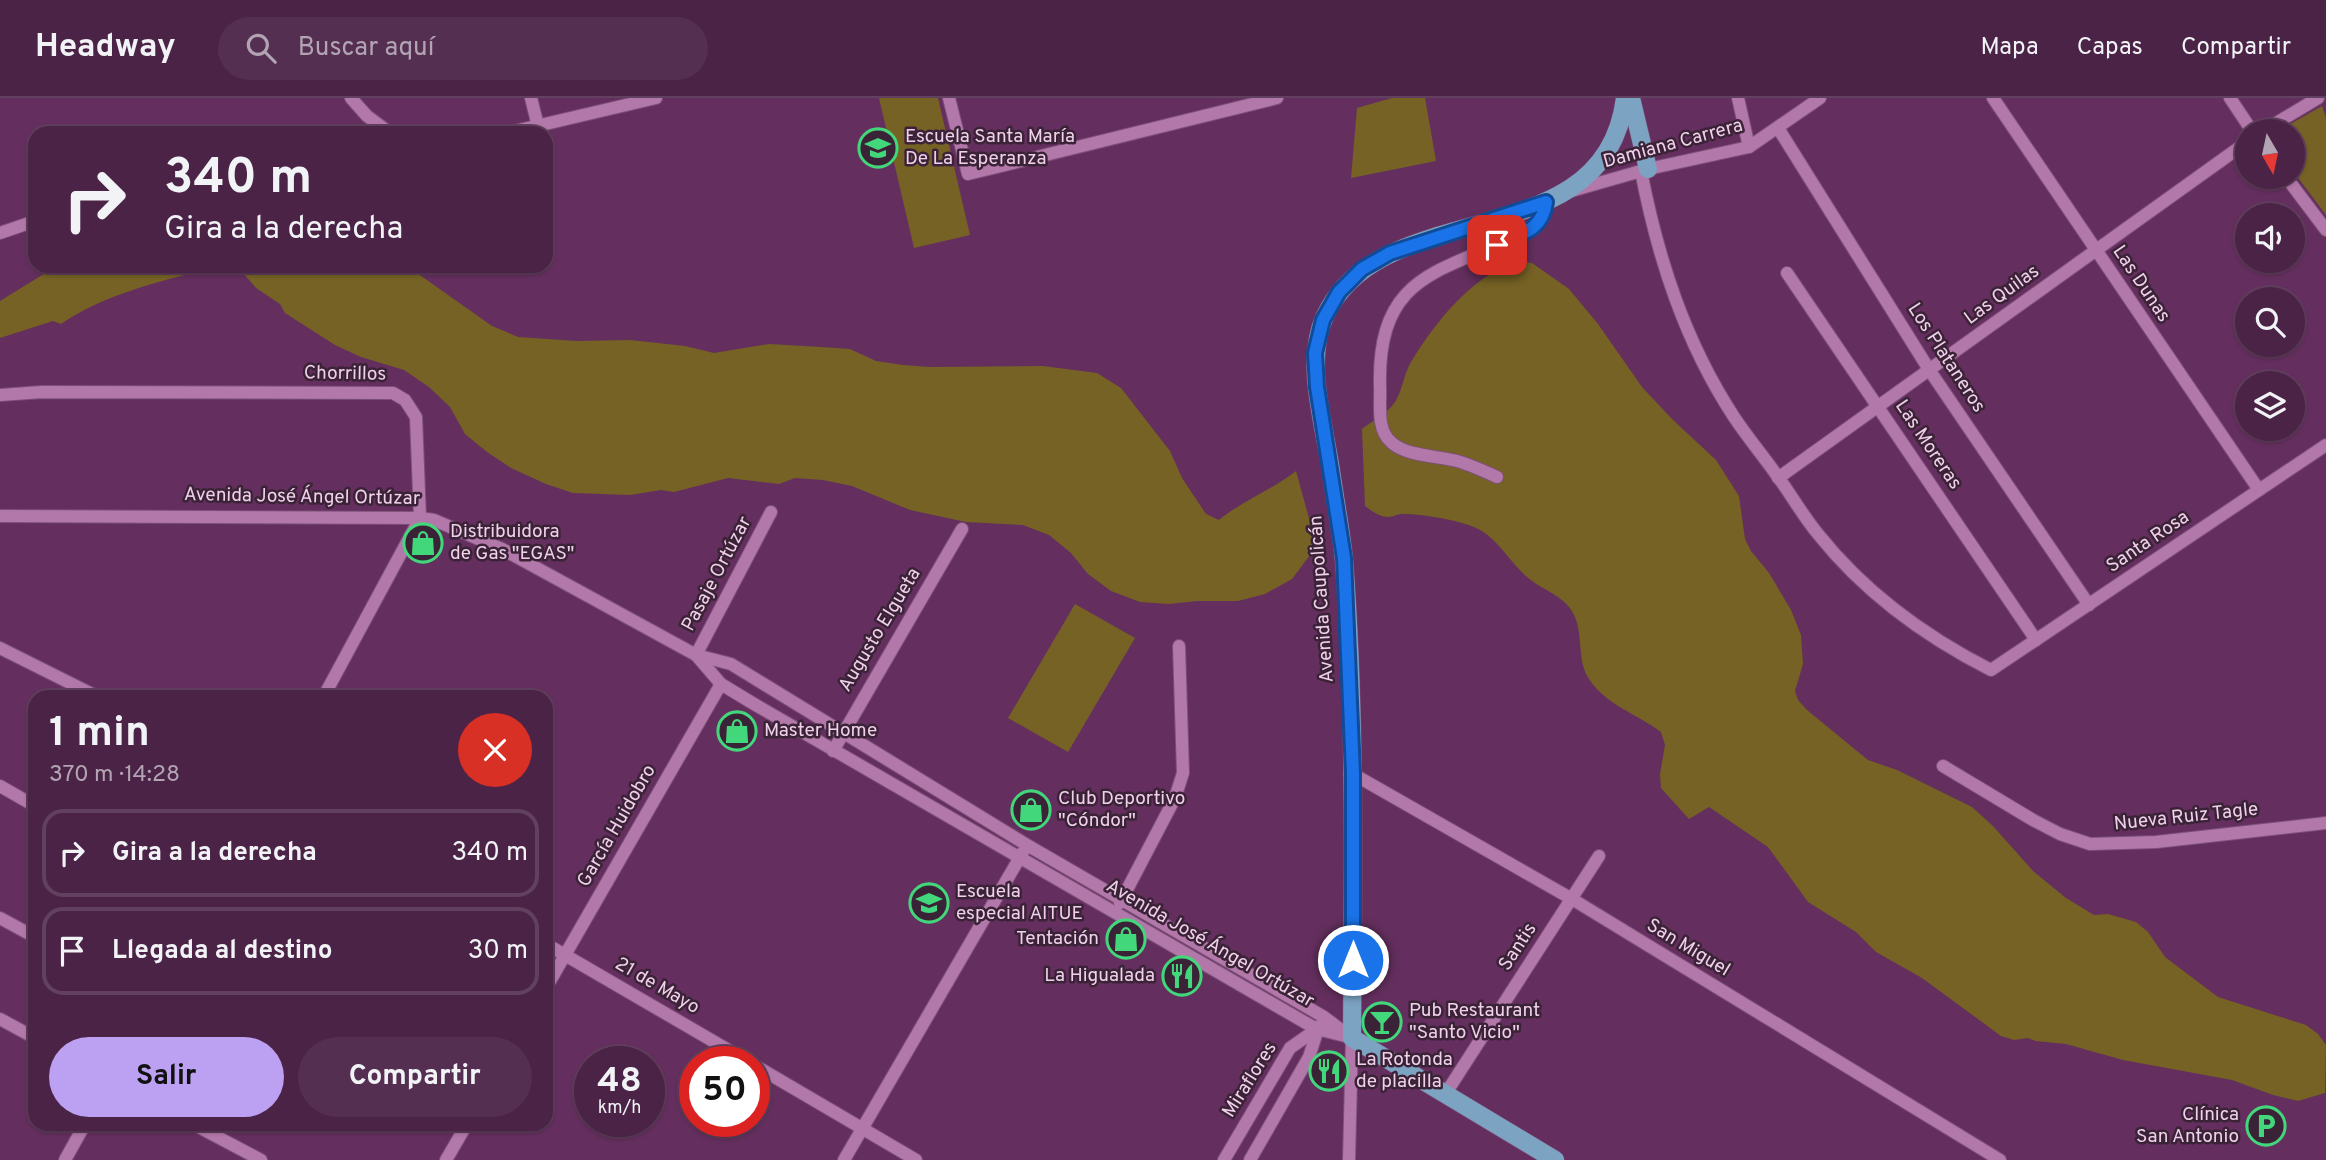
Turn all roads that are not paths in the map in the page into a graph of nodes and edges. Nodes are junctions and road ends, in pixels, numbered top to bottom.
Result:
1 (351, 98) edge
2 (531, 98) edge
3 (656, 98) edge
4 (950, 98) edge
5 (1277, 98) edge
6 (1625, 98) edge
7 (1631, 98) edge
8 (1738, 98) edge
9 (1820, 98) edge
10 (1993, 98) edge
11 (2230, 98) edge
12 (2318, 98) edge
13 (2244, 119) edge
14 (2283, 119) edge
15 (381, 126) edge
16 (538, 126) joint
17 (1778, 128) junction
18 (1749, 146) junction
19 (2235, 151) edge
20 (1644, 170) junction
21 (2295, 189) edge
22 (1565, 193) junction
23 (1546, 202) junction
24 (28, 223) edge
25 (2326, 230) edge
26 (0, 233) edge
27 (2095, 251) junction
28 (1787, 273) dead end
29 (1930, 371) junction
30 (0, 396) edge
31 (1878, 406) junction
32 (2326, 445) edge
33 (1497, 477) dead end
34 (1779, 478) junction
35 (2259, 490) junction
36 (771, 512) dead end
37 (0, 516) edge
38 (420, 517) junction
39 (962, 529) dead end
40 (2089, 605) junction
41 (2036, 640) junction
42 (1179, 646) dead end
43 (0, 648) edge
44 (696, 655) junction
45 (721, 684) junction
46 (84, 690) edge
47 (327, 690) edge
48 (842, 732) junction
49 (833, 751) junction
50 (1943, 766) dead end
51 (1353, 774) junction
52 (0, 786) edge
53 (28, 802) edge
54 (2326, 823) edge
55 (1027, 845) junction
56 (1599, 856) dead end
57 (1019, 859) junction
58 (1122, 898) junction
59 (1572, 900) junction
60 (1114, 913) junction
61 (0, 918) edge
62 (28, 933) edge
63 (553, 948) edge
64 (565, 955) junction
65 (553, 976) edge
66 (1324, 1017) junction
67 (0, 1019) edge
68 (1317, 1029) junction
69 (28, 1034) edge
70 (1352, 1038) junction
71 (721, 1046) edge
72 (770, 1074) edge
73 (1446, 1093) junction
74 (862, 1129) junction
75 (81, 1131) edge
76 (206, 1131) edge
77 (463, 1131) edge
78 (65, 1160) edge
79 (261, 1160) edge
80 (446, 1160) edge
81 (844, 1160) edge
82 (916, 1160) edge
83 (1224, 1160) edge
84 (1250, 1160) edge
85 (1349, 1160) edge
86 (1555, 1160) edge
87 (2000, 1160) edge

1 - 15 street
2 - 16 street
3 - 16 street
4 - 5 street
6 - 22 main road, Avenida Caupolicán
7 - 20 main road
8 - 18 street
9 - 17 street, Damiana Carrera
10 - 27 street, Las Dunas
11 - 13 street
12 - 14 street
17 - 18 street, Damiana Carrera
17 - 29 street, Los Plataneros
18 - 20 street, Damiana Carrera
19 - 27 street, Las Quilas
20 - 22 street, Damiana Carrera
20 - 34 street
21 - 25 street
22 - 23 main road, Avenida Caupolicán
23 - 33 street
23 - 51 main road, Avenida Caupolicán
24 - 26 street
27 - 29 street, Las Quilas
27 - 35 street, Las Dunas
28 - 31 street, Las Moreras
29 - 31 street, Las Quilas
29 - 40 street, Los Plataneros
30 - 38 street, Chorrillos
31 - 34 street, Las Quilas
31 - 41 street, Las Moreras
32 - 35 street, Santa Rosa
34 - 41 street, Santa Rosa
35 - 40 street, Santa Rosa
36 - 44 street, Pasaje Ortúzar
37 - 38 street, Avenida José Ángel Ortúzar
38 - 44 street, Avenida José Ángel Ortúzar
38 - 47 street
39 - 48 street, Augusto Elgueta
40 - 41 street, Santa Rosa
42 - 58 street
43 - 46 street
44 - 45 street, Avenida José Ángel Ortúzar
44 - 48 street, Avenida José Ángel Ortúzar
45 - 49 street, Avenida José Ángel Ortúzar
45 - 64 street, García Huidobro
48 - 49 street, Augusto Elgueta
48 - 55 street, Avenida José Ángel Ortúzar
49 - 57 street, Avenida José Ángel Ortúzar
50 - 54 street, Nueva Ruiz Tagle
51 - 59 street, San Miguel
51 - 70 main road, Avenida Caupolicán
52 - 53 street
55 - 57 street
55 - 58 street, Avenida José Ángel Ortúzar
56 - 59 street, Santis
57 - 60 street, Avenida José Ángel Ortúzar
57 - 74 street
58 - 60 street
58 - 66 street, Avenida José Ángel Ortúzar
59 - 73 street, Santis
59 - 87 street, San Miguel
60 - 68 street, Avenida José Ángel Ortúzar
61 - 62 street
63 - 64 street, 21 de Mayo
64 - 65 street, García Huidobro
64 - 71 street, 21 de Mayo
66 - 68 street, Miraflores
66 - 70 street, Avenida José Ángel Ortúzar
67 - 69 street
68 - 70 street, Avenida José Ángel Ortúzar
68 - 83 street, Miraflores
68 - 84 street, Miraflores
70 - 73 main road, Avenida José Ángel Ortúzar
70 - 85 street, Avenida Caupolicán
72 - 74 street
73 - 86 main road, Avenida José Ángel Ortúzar
74 - 81 street
74 - 82 street
75 - 78 street
76 - 79 street
77 - 80 street

